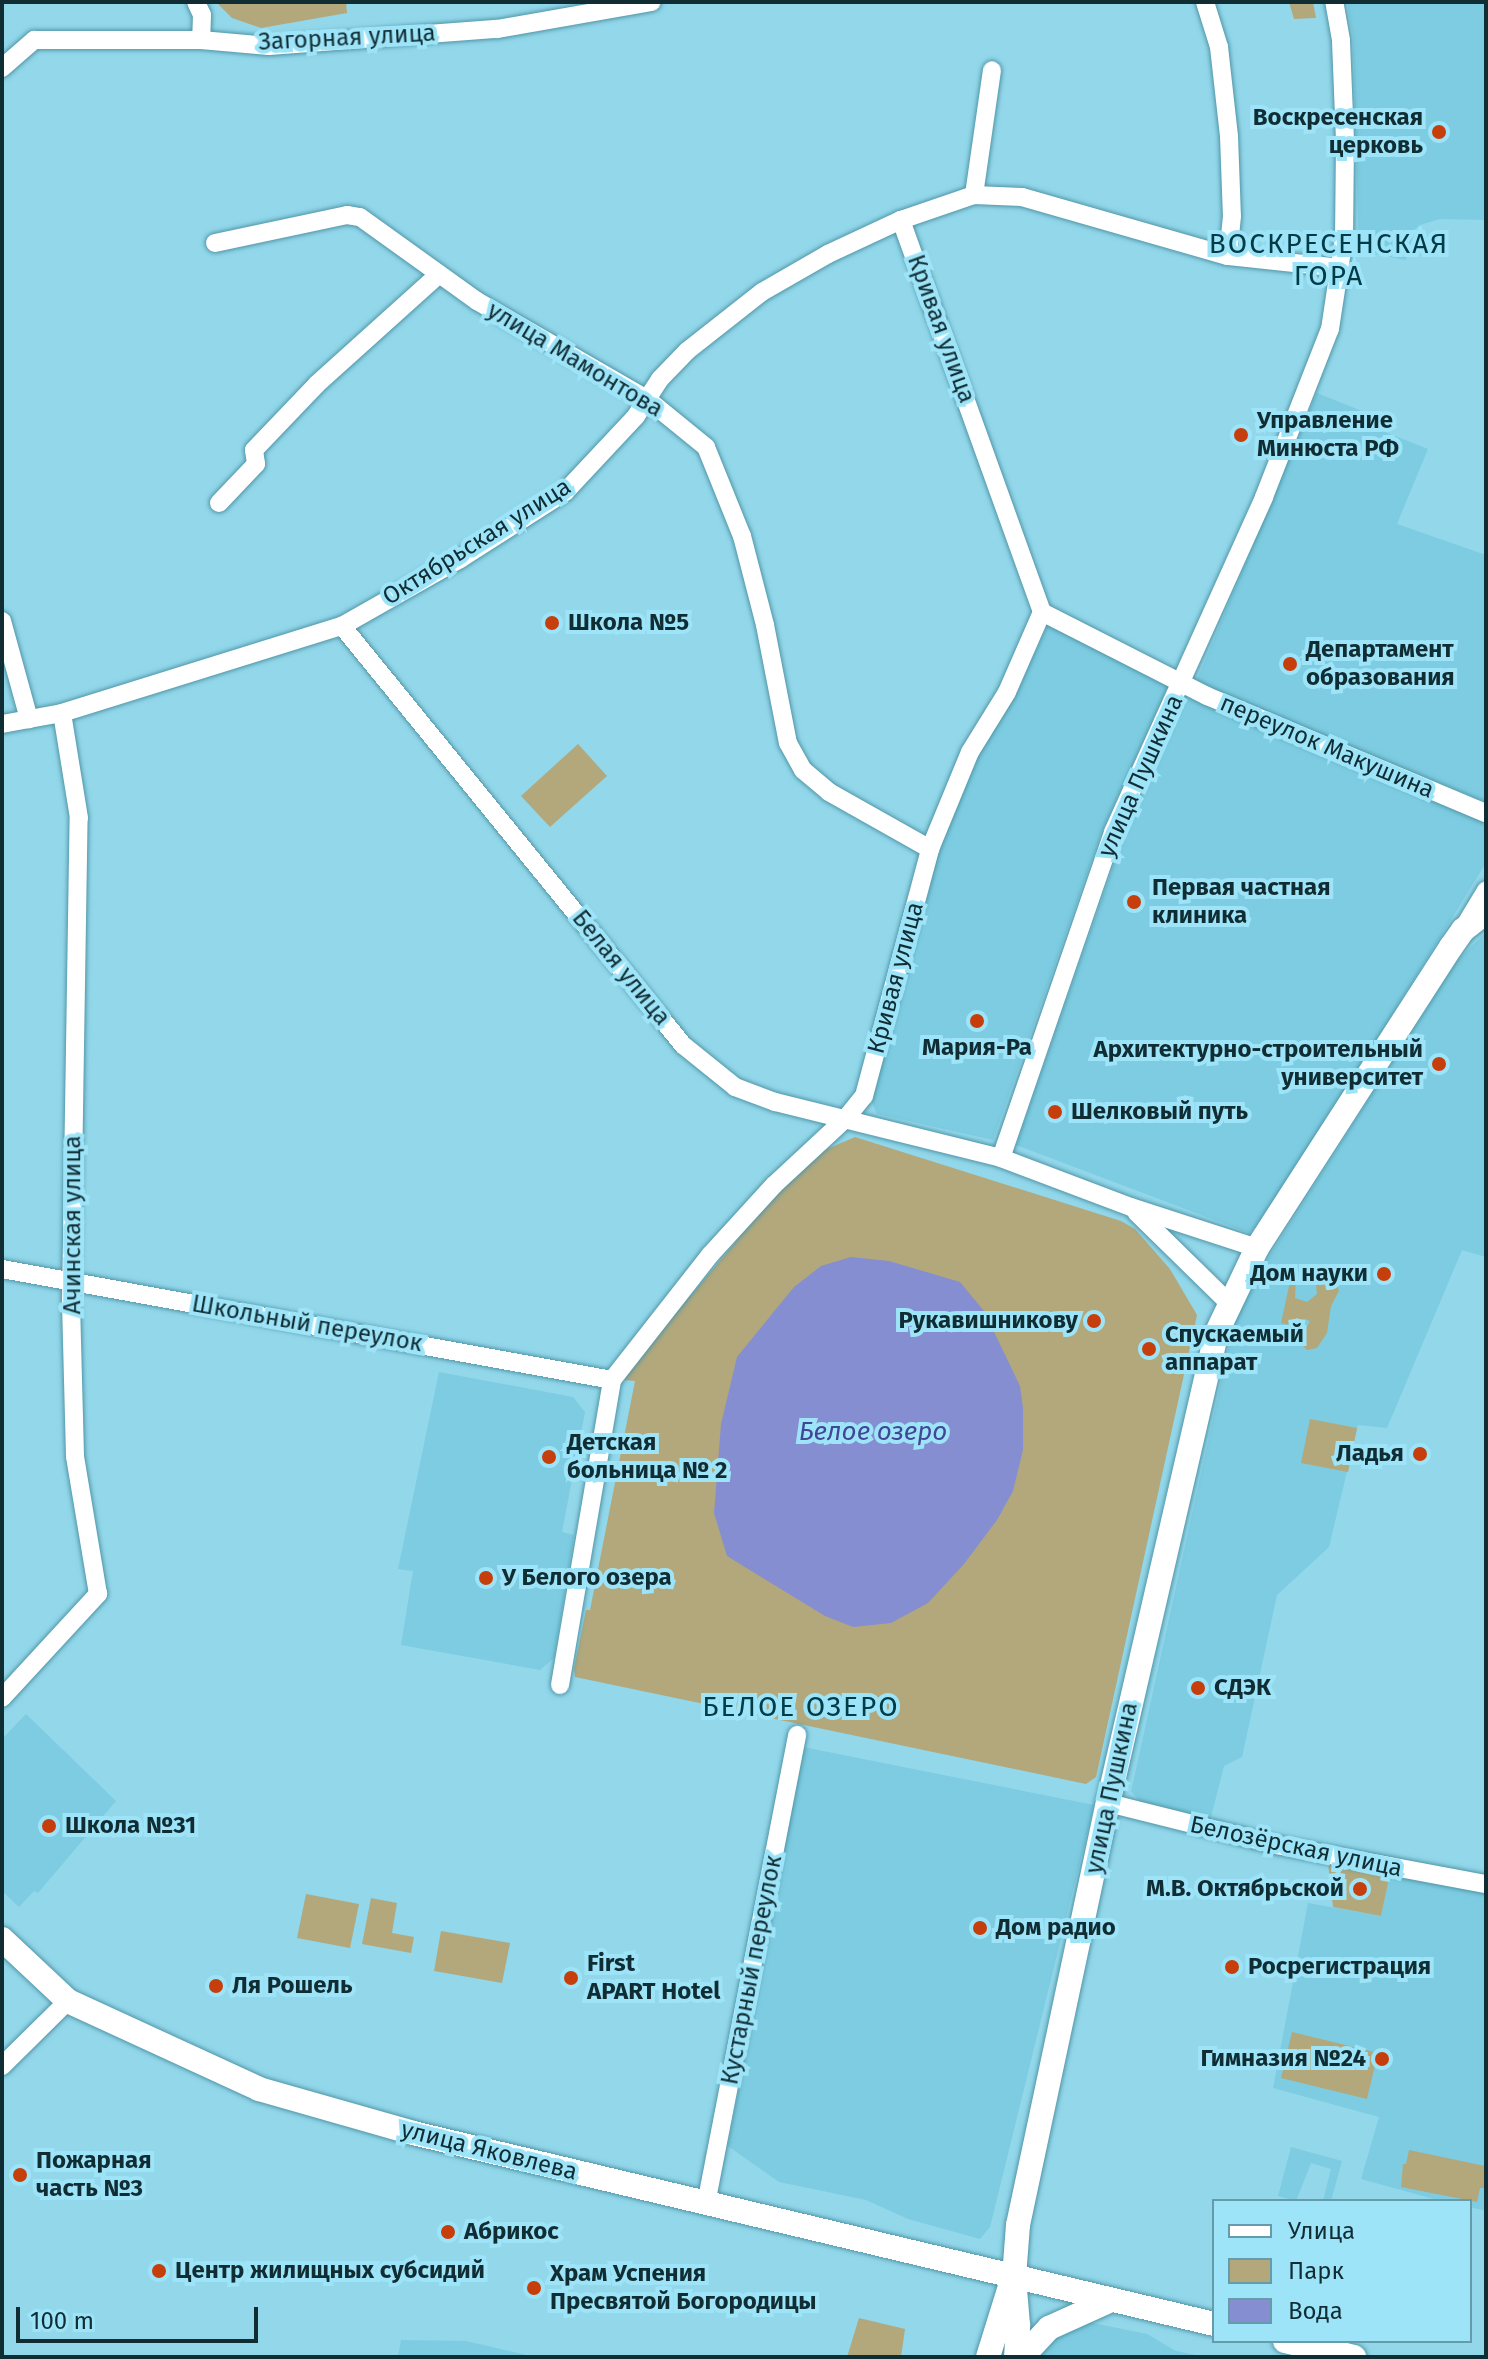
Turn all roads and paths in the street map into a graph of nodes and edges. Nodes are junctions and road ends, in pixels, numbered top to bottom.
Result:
1 (196, 2) edge
2 (652, 2) edge
3 (1205, 2) edge
4 (1334, 2) edge
5 (201, 40) junction
6 (2, 68) edge
7 (992, 70) dead end
8 (974, 195) junction
9 (901, 220) junction
10 (215, 243) dead end
11 (1228, 256) junction
12 (1341, 268) junction
13 (439, 274) junction
14 (647, 399) junction
15 (219, 503) dead end
16 (1042, 612) junction
17 (2, 621) edge
18 (342, 626) junction
19 (1183, 682) junction
20 (62, 713) junction
21 (29, 719) junction
22 (2, 724) edge
23 (1486, 813) edge
24 (930, 849) junction
25 (1486, 890) edge
26 (1486, 912) edge
27 (1463, 930) junction
28 (846, 1118) junction
29 (1001, 1158) junction
30 (1131, 1207) junction
31 (1257, 1248) junction
32 (2, 1269) edge
33 (72, 1281) junction
34 (1228, 1302) junction
35 (612, 1380) junction
36 (560, 1685) dead end
37 (2, 1698) edge
38 (797, 1735) dead end
39 (1108, 1803) junction
40 (1486, 1884) edge
41 (2, 1939) edge
42 (68, 2001) junction
43 (2, 2066) edge
44 (706, 2204) junction
45 (1014, 2277) junction
46 (1111, 2300) junction
47 (1212, 2324) edge
48 (1294, 2343) edge
49 (988, 2357) edge
50 (1016, 2357) edge
51 (1022, 2357) edge
52 (1354, 2357) edge

1 - 5 street
2 - 5 street, Загорная улица
3 - 11 street
4 - 12 street, улица Пушкина
5 - 6 street, Загорная улица
7 - 8 street
8 - 9 street, Октябрьская улица
8 - 11 street, Октябрьская улица
9 - 14 street, Октябрьская улица
9 - 16 street, Кривая улица
10 - 13 street, улица Мамонтова
11 - 12 street, Октябрьская улица
12 - 19 street, улица Пушкина
13 - 14 street, улица Мамонтова
13 - 15 street
14 - 18 street, Октябрьская улица
14 - 24 street, улица Мамонтова
16 - 19 street, переулок Макушина
16 - 24 street, Кривая улица
17 - 21 street
18 - 20 street, Октябрьская улица
18 - 28 street, Белая улица
19 - 23 street, переулок Макушина
19 - 29 street, улица Пушкина
20 - 21 street, Октябрьская улица
20 - 33 street, Ачинская улица
21 - 22 street, Октябрьская улица
24 - 28 street, Кривая улица
25 - 27 street
26 - 27 main road, улица Пушкина
27 - 31 main road, улица Пушкина
28 - 29 street, Белая улица
28 - 35 street, Кривая улица
29 - 30 street
30 - 31 street
30 - 34 street
31 - 34 main road, улица Пушкина
32 - 33 street, Школьный переулок
33 - 35 street, Школьный переулок
33 - 37 street, Ачинская улица
34 - 39 main road, улица Пушкина
35 - 36 street, Кривая улица
38 - 44 street, Кустарный переулок
39 - 40 street, Белозёрская улица
39 - 45 main road, улица Пушкина
41 - 42 main road, улица Яковлева
42 - 43 street
42 - 44 main road, улица Яковлева
44 - 45 main road, улица Яковлева
45 - 46 main road, улица Яковлева
45 - 49 main road, улица Пушкина
45 - 50 main road, улица Пушкина
46 - 47 main road, улица Яковлева
46 - 51 main road
48 - 52 main road

